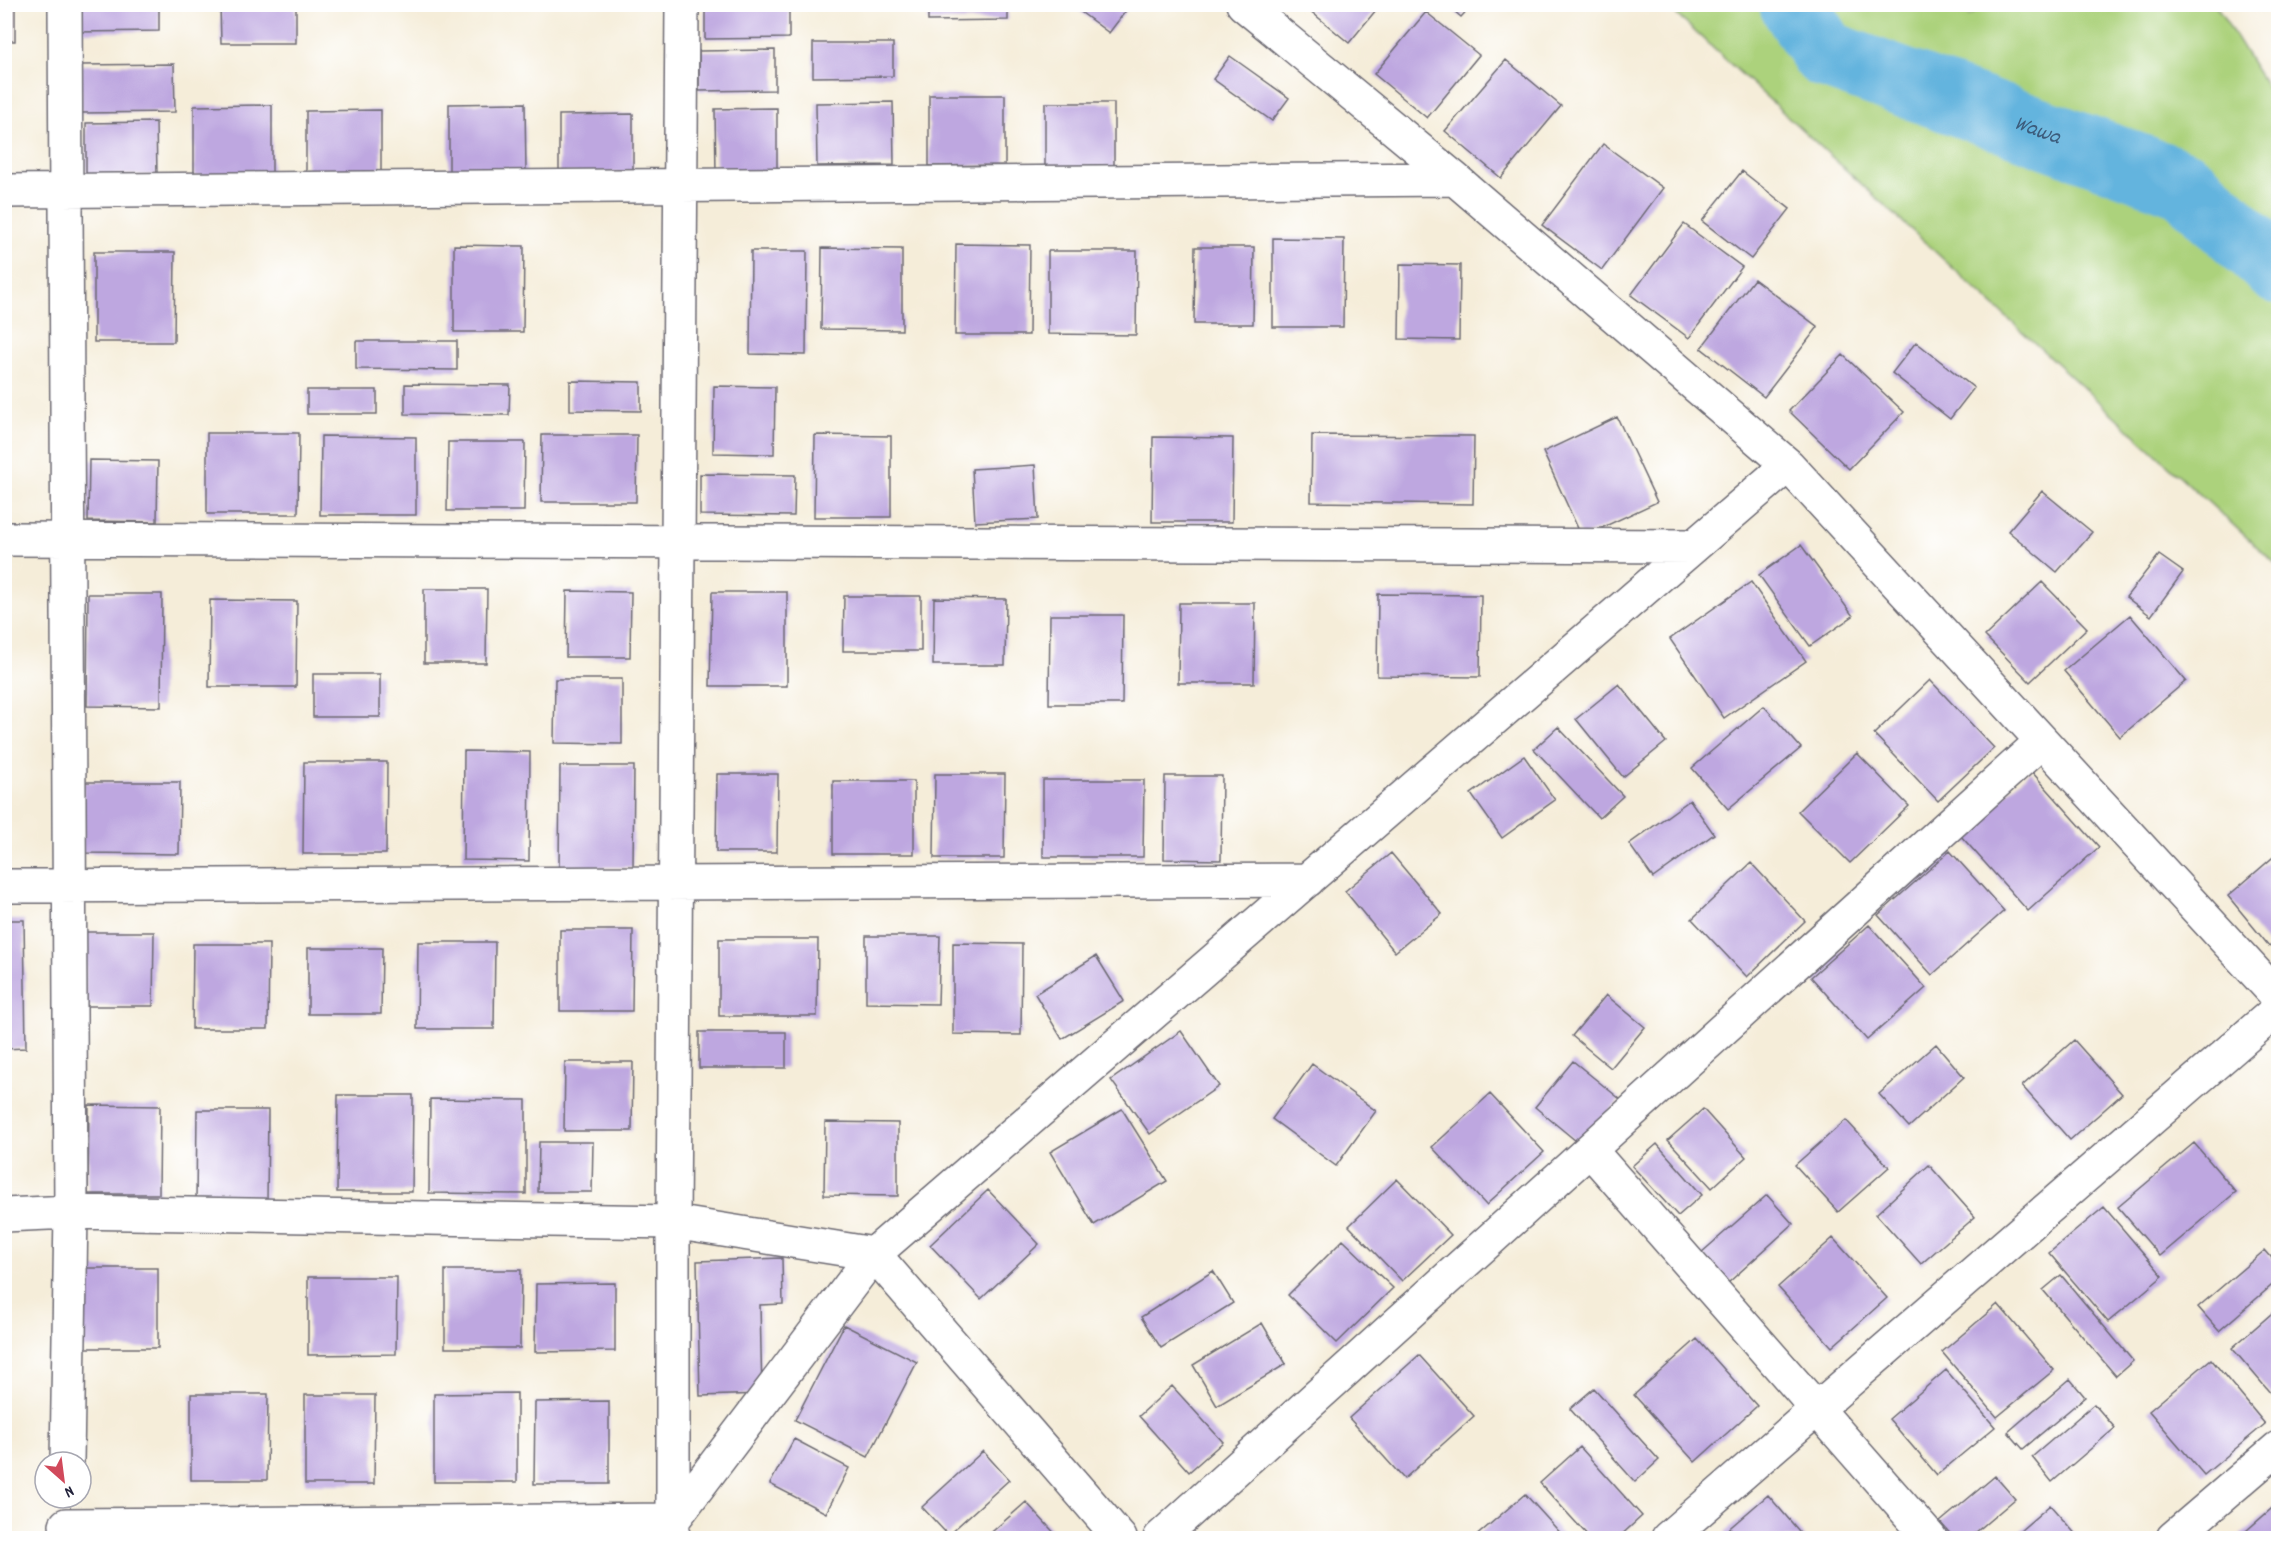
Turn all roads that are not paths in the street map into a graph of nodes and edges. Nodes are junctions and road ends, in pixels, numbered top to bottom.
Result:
1 (65, 4) edge
2 (682, 4) edge
3 (1243, 4) edge
4 (1455, 179) junction
5 (681, 185) junction
6 (66, 190) junction
7 (4, 191) edge
8 (1788, 465) junction
9 (4, 539) edge
10 (67, 539) junction
11 (678, 542) junction
12 (1693, 546) junction
13 (2042, 741) junction
14 (1308, 880) junction
15 (675, 883) junction
16 (69, 885) junction
17 (4, 886) edge
18 (2278, 997) edge
19 (2278, 1009) edge
20 (1590, 1150) junction
21 (71, 1212) junction
22 (4, 1215) edge
23 (673, 1222) junction
24 (874, 1254) junction
25 (1817, 1409) junction
26 (2278, 1448) edge
27 (67, 1450) edge
28 (66, 1520) edge
29 (673, 1529) edge
30 (1120, 1539) edge
31 (1160, 1539) edge
32 (1668, 1539) edge
33 (1930, 1539) edge
34 (2173, 1539) edge

1 - 6 street
2 - 5 street
3 - 4 street
4 - 5 street
4 - 8 street
5 - 6 street
5 - 11 street
6 - 7 street
6 - 10 street
8 - 12 street
8 - 13 street
9 - 10 street
10 - 11 street
10 - 16 street
11 - 12 street
11 - 15 street
12 - 14 street
13 - 18 street
13 - 20 street
14 - 15 street
14 - 24 street
15 - 16 street
15 - 23 street
16 - 17 street
16 - 21 street
19 - 25 street
20 - 25 street
20 - 31 street
21 - 22 street
21 - 23 street
21 - 27 street
23 - 24 street
23 - 29 street
24 - 29 street
24 - 30 street
25 - 32 street
25 - 33 street
26 - 34 street
28 - 29 street

